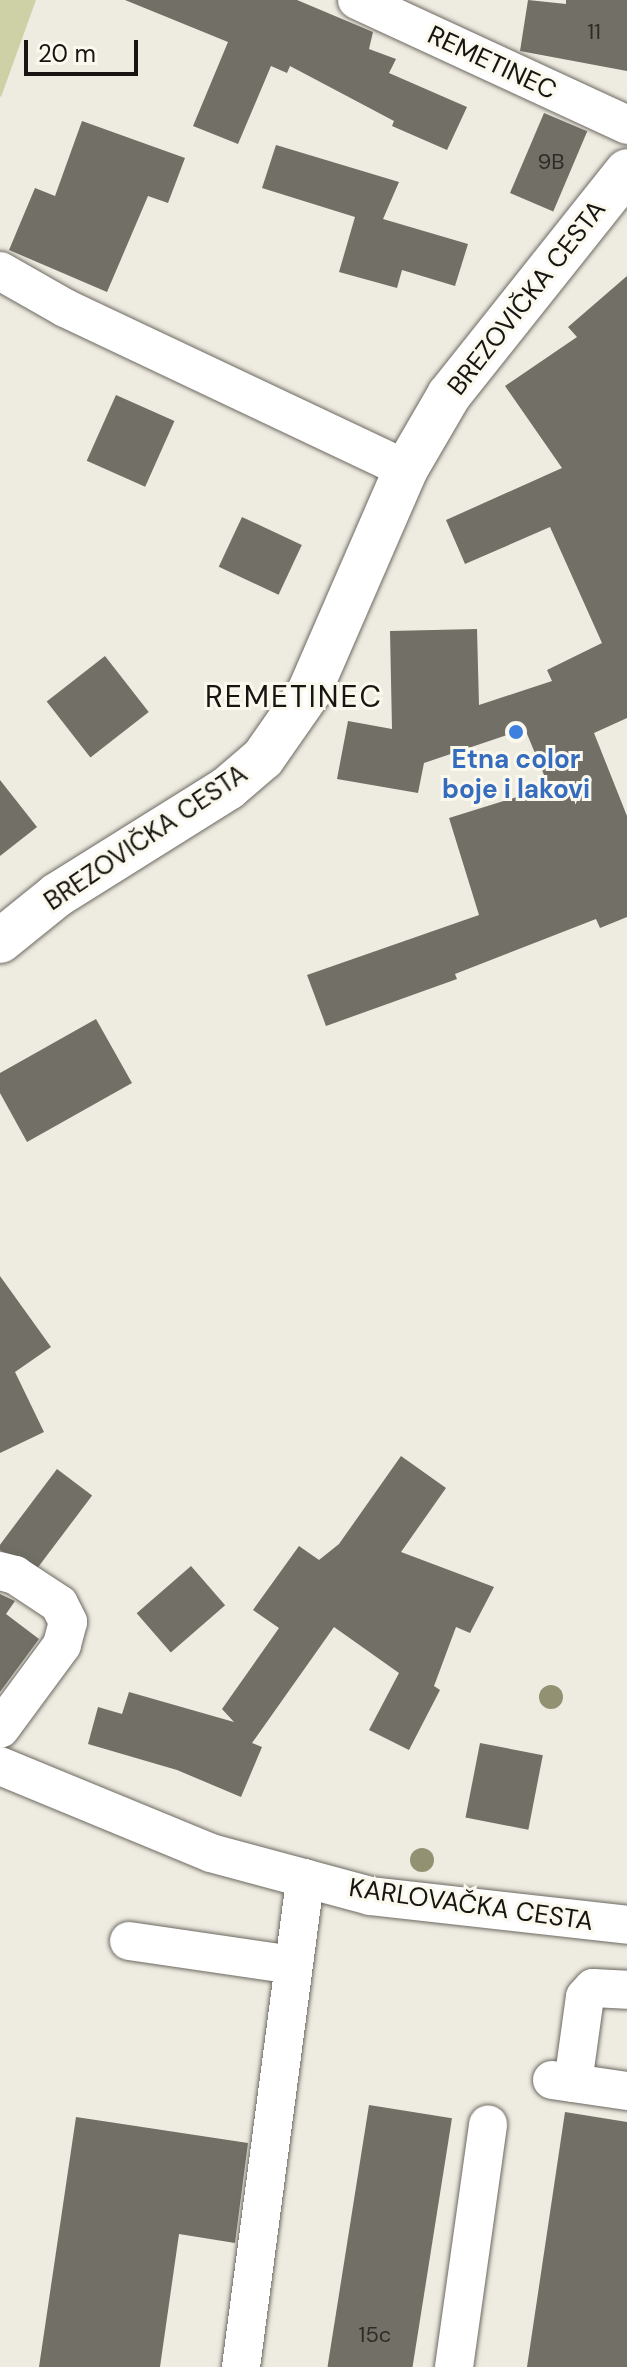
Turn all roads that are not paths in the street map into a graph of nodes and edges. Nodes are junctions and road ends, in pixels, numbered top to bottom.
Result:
1 (357, 0) edge
2 (627, 125) edge
3 (627, 171) edge
4 (0, 271) edge
5 (406, 469) junction
6 (0, 941) edge
7 (0, 1571) edge
8 (0, 1729) edge
9 (0, 1766) edge
10 (305, 1878) junction
11 (627, 1925) edge
12 (129, 1941) dead end
13 (293, 1965) junction
14 (627, 1990) edge
15 (627, 2091) edge
16 (488, 2124) dead end
17 (241, 2367) edge
18 (454, 2367) edge

1 - 2 street, REMETINEC
3 - 5 main road, BREZOVIČKA CESTA
4 - 5 street
5 - 6 main road, BREZOVIČKA CESTA
7 - 8 street
9 - 10 street, KARLOVAČKA CESTA
10 - 11 street, KARLOVAČKA CESTA
10 - 13 street
12 - 13 street
13 - 17 street
14 - 15 street
16 - 18 street

